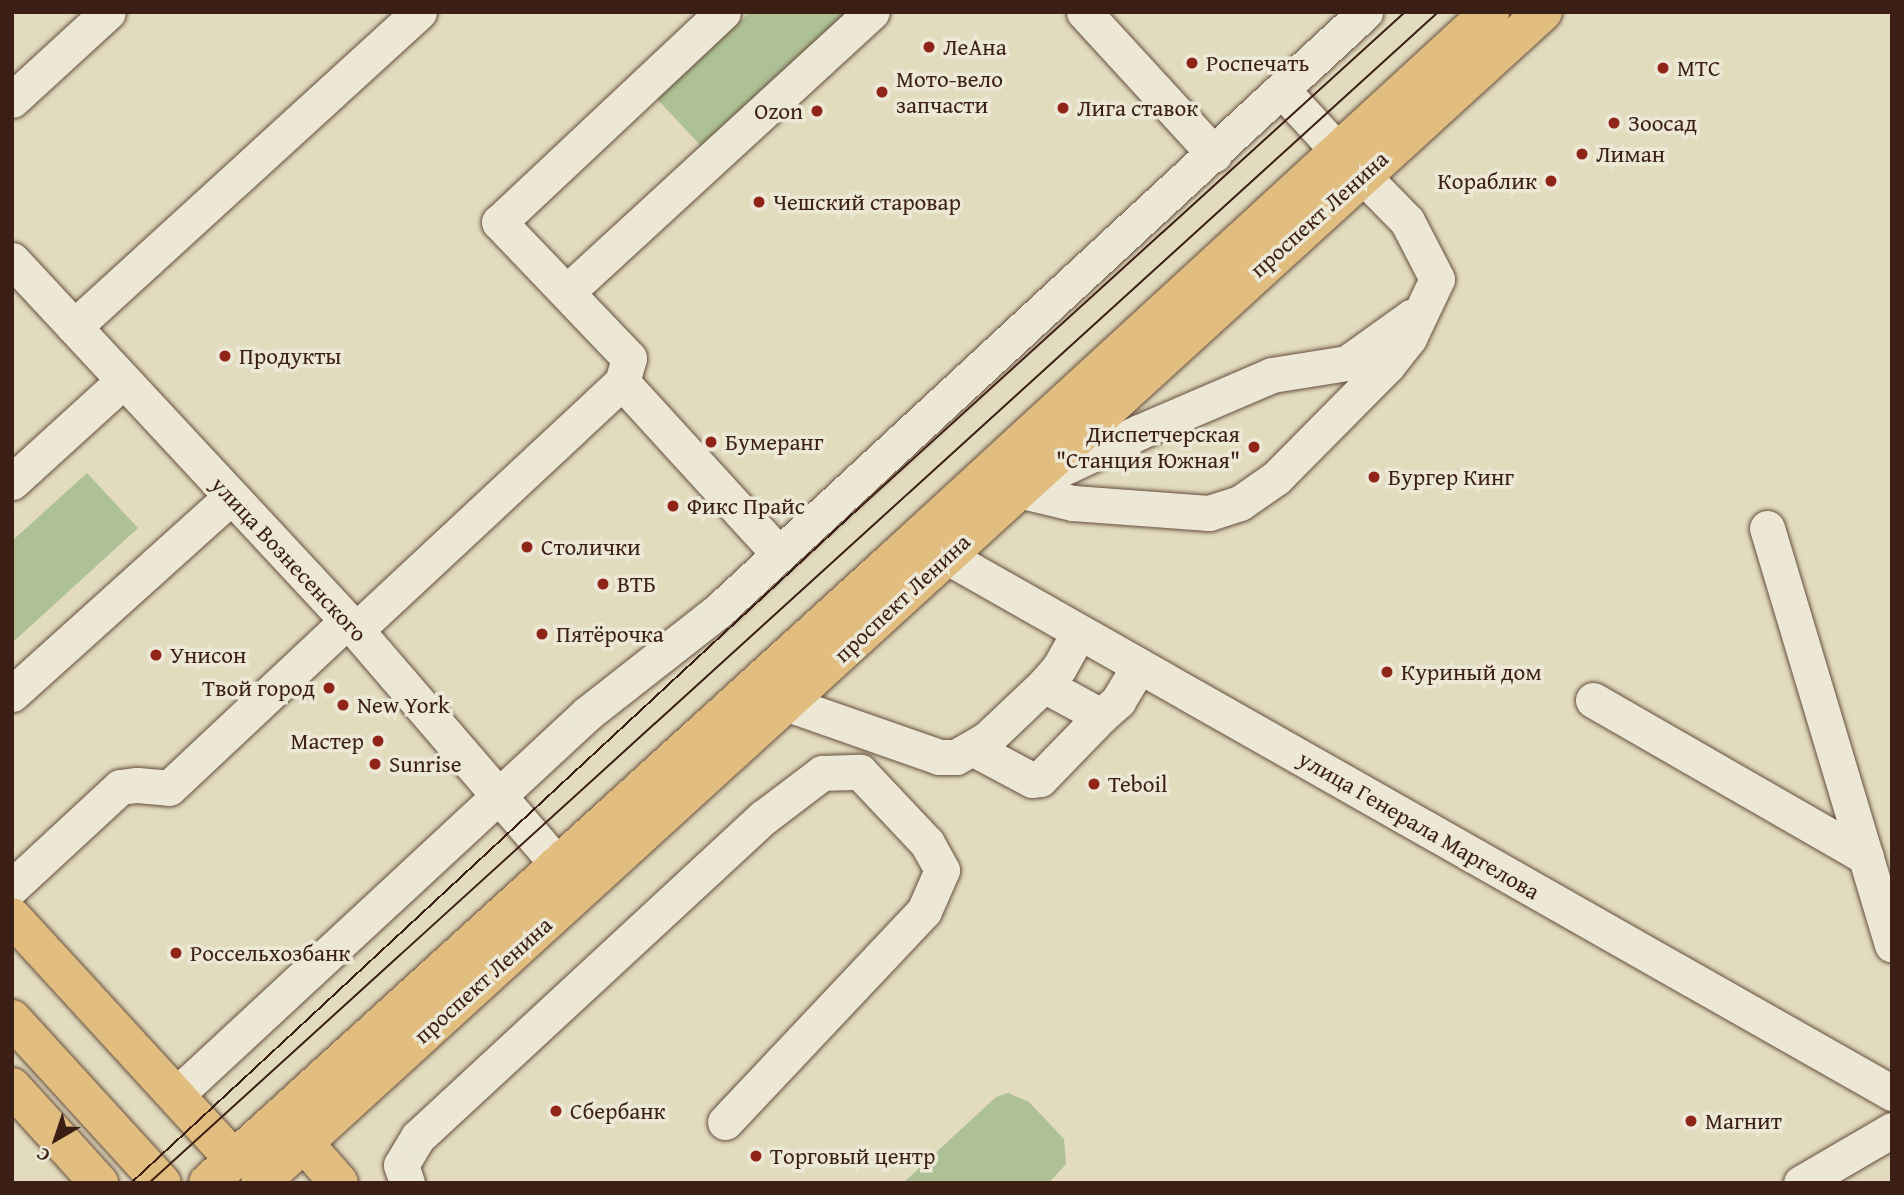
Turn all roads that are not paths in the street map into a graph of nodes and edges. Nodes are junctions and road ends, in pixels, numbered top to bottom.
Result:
1 (108, 12) edge
2 (419, 12) edge
3 (723, 12) edge
4 (873, 12) edge
5 (1084, 12) edge
6 (1365, 12) edge
7 (1490, 12) edge
8 (1543, 12) edge
9 (1282, 90) junction
10 (12, 100) edge
11 (1214, 154) junction
12 (1350, 163) junction
13 (12, 260) edge
14 (567, 292) junction
15 (1428, 304) junction
16 (74, 327) junction
17 (123, 381) junction
18 (622, 382) junction
19 (12, 482) edge
20 (1018, 490) junction
21 (231, 497) junction
22 (1767, 528) dead end
23 (931, 547) junction
24 (779, 554) junction
25 (352, 626) junction
26 (1079, 632) junction
27 (1139, 666) junction
28 (1044, 685) junction
29 (12, 695) edge
30 (1593, 700) dead end
31 (788, 704) junction
32 (1101, 716) junction
33 (874, 735) junction
34 (974, 749) junction
35 (860, 772) junction
36 (499, 798) junction
37 (1866, 857) junction
38 (558, 864) junction
39 (12, 887) edge
40 (12, 917) edge
41 (1892, 945) edge
42 (12, 1019) edge
43 (1886, 1079) edge
44 (12, 1087) edge
45 (176, 1095) junction
46 (725, 1122) dead end
47 (1892, 1130) edge
48 (304, 1143) junction
49 (229, 1175) edge
50 (99, 1183) edge
51 (162, 1183) edge
52 (339, 1183) edge
53 (407, 1183) edge
54 (1801, 1183) edge

1 - 10 street
2 - 16 street
3 - 14 street
4 - 14 street
5 - 11 street
6 - 9 street
7 - 12 main road, проспект Ленина
8 - 12 main road, проспект Ленина
9 - 11 street
9 - 12 street
11 - 24 street
12 - 15 street
12 - 20 main road, проспект Ленина
12 - 23 main road, проспект Ленина
13 - 16 street, улица Вознесенского
14 - 18 street
15 - 20 street
15 - 20 street
16 - 17 street, улица Вознесенского
17 - 19 street
17 - 21 street, улица Вознесенского
18 - 24 street
18 - 25 street
20 - 23 main road, проспект Ленина
21 - 25 street, улица Вознесенского
21 - 29 street
22 - 37 street
23 - 26 street, улица Генерала Маргелова
23 - 31 main road, проспект Ленина
23 - 38 main road, проспект Ленина
24 - 36 street
25 - 36 street, улица Вознесенского
25 - 39 street
26 - 27 street, улица Генерала Маргелова
26 - 28 street
27 - 32 street
27 - 43 street, улица Генерала Маргелова
28 - 32 street
28 - 34 street
30 - 37 street
31 - 33 street
31 - 48 main road, проспект Ленина
32 - 34 street
33 - 34 street
33 - 35 street
35 - 46 street
35 - 53 street
36 - 38 street, улица Вознесенского
36 - 45 street
37 - 41 street
38 - 49 main road, проспект Ленина
40 - 45 main road
42 - 51 main road
44 - 50 main road
45 - 49 main road
47 - 54 street
48 - 49 main road, проспект Ленина
48 - 52 main road

